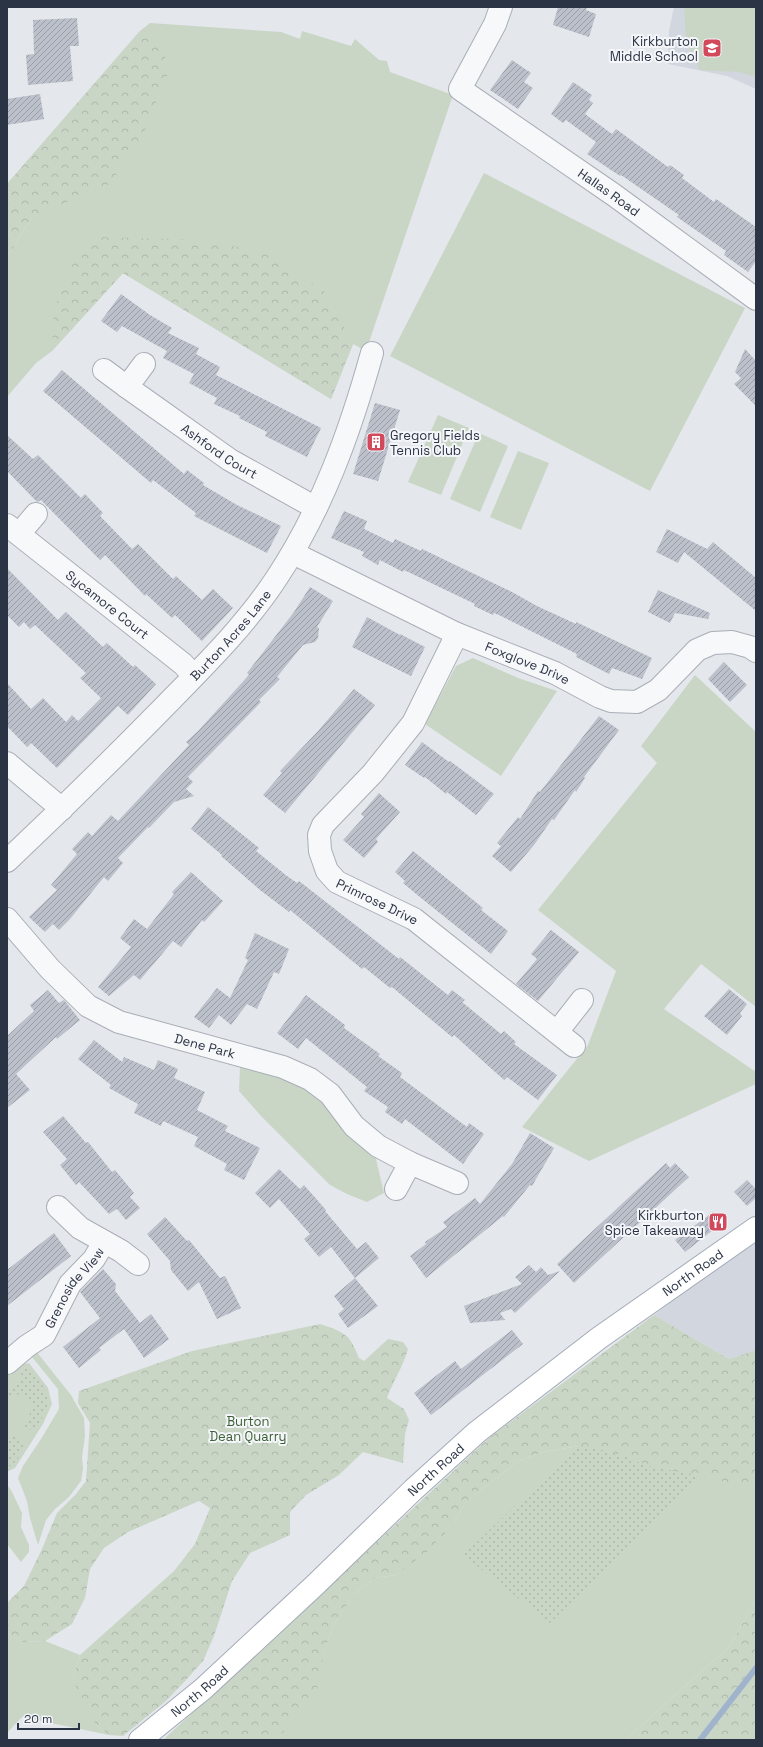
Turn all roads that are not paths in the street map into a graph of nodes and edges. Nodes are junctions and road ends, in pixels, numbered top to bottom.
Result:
1 (501, 7) edge
2 (756, 298) edge
3 (372, 353) dead end
4 (144, 364) dead end
5 (104, 370) dead end
6 (127, 387) junction
7 (316, 508) junction
8 (36, 514) dead end
9 (13, 530) edge
10 (293, 553) junction
11 (457, 634) junction
12 (756, 651) edge
13 (194, 676) junction
14 (7, 764) edge
15 (62, 809) junction
16 (7, 861) edge
17 (7, 919) edge
18 (582, 1000) dead end
19 (557, 1032) junction
20 (574, 1046) dead end
21 (410, 1163) junction
22 (457, 1183) dead end
23 (396, 1189) dead end
24 (58, 1207) dead end
25 (756, 1228) edge
26 (104, 1242) junction
27 (138, 1264) dead end
28 (7, 1363) edge
29 (140, 1740) edge

1 - 2 street, Hallas Road
3 - 7 street, Burton Acres Lane
4 - 6 street
5 - 6 street, Ashford Court
6 - 7 street, Ashford Court
7 - 10 street, Burton Acres Lane
8 - 9 street, Sycamore Court
9 - 13 street, Sycamore Court
10 - 11 street, Foxglove Drive
10 - 13 street, Burton Acres Lane
11 - 12 street, Foxglove Drive
11 - 19 street, Primrose Drive
13 - 15 street, Burton Acres Lane
14 - 15 street
15 - 16 street, Burton Acres Lane
17 - 21 street, Dene Park
18 - 19 street
19 - 20 street, Primrose Drive
21 - 22 street, Dene Park
21 - 23 street
24 - 26 street, Grenoside View
25 - 29 main road, North Road
26 - 27 street, Grenoside View
26 - 28 street, Grenoside View

